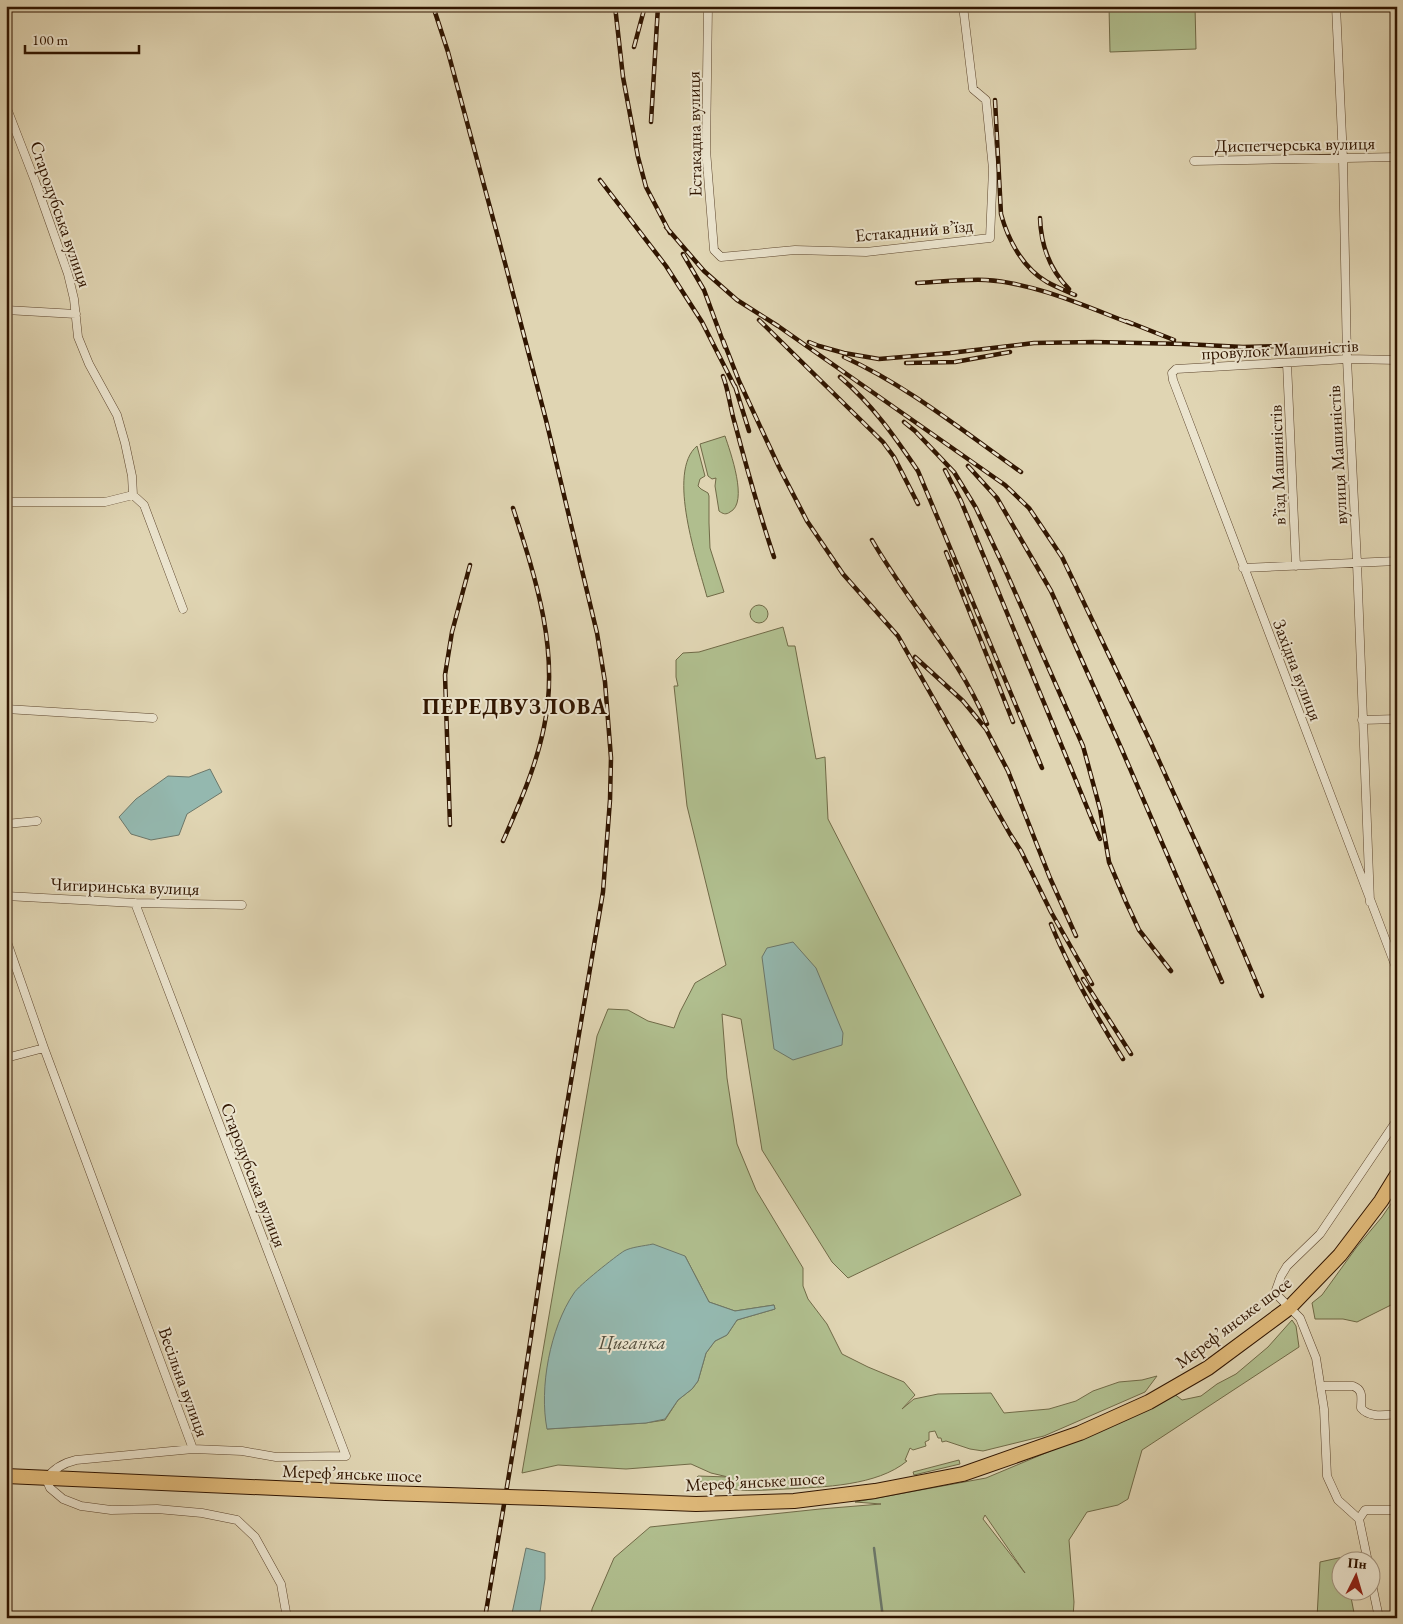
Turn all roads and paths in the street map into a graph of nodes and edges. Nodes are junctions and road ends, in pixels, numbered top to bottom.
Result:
1 (708, 6) edge
2 (963, 6) edge
3 (1336, 6) edge
4 (6, 106) edge
5 (1397, 157) edge
6 (1343, 159) junction
7 (1194, 161) dead end
8 (721, 257) joint
9 (6, 310) edge
10 (76, 314) junction
11 (1347, 359) junction
12 (1397, 360) edge
13 (1287, 363) junction
14 (1173, 380) joint
15 (133, 495) junction
16 (6, 502) edge
17 (1397, 561) edge
18 (1357, 563) junction
19 (1296, 566) junction
20 (1243, 568) junction
21 (183, 610) dead end
22 (6, 709) edge
23 (154, 718) dead end
24 (1397, 719) edge
25 (1362, 720) junction
26 (37, 821) dead end
27 (6, 824) edge
28 (6, 896) edge
29 (1370, 902) junction
30 (135, 903) junction
31 (242, 905) dead end
32 (6, 939) edge
33 (1397, 970) edge
34 (44, 1048) junction
35 (6, 1058) edge
36 (1397, 1120) edge
37 (1397, 1175) edge
38 (1289, 1308) junction
39 (1321, 1386) junction
40 (1397, 1414) edge
41 (193, 1450) junction
42 (6, 1476) edge
43 (46, 1479) junction
44 (1397, 1510) edge
45 (1359, 1519) junction
46 (1366, 1552) edge
47 (1376, 1602) edge
48 (1378, 1614) dead end
49 (287, 1618) edge

1 - 8 street, Естакадна вулиця
2 - 8 street, Естакадний в’їзд
3 - 6 street, вулиця Машиністів
4 - 10 street, Стародубська вулиця
5 - 6 street, Диспетчерська вулиця
6 - 7 street, Диспетчерська вулиця
6 - 11 street, вулиця Машиністів
9 - 10 street
10 - 15 street, Стародубська вулиця
11 - 12 street, провулок Машиністів
11 - 13 street, провулок Машиністів
11 - 18 street, вулиця Машиністів
13 - 14 street, провулок Машиністів
13 - 19 street, в’їзд Машиністів
14 - 20 street, Західна вулиця
15 - 16 street
15 - 21 street
17 - 18 street
18 - 19 street
18 - 25 street, вулиця Машиністів
19 - 20 street
20 - 29 street, Західна вулиця
22 - 23 street
24 - 25 street
25 - 29 street, вулиця Машиністів
26 - 27 street
28 - 30 street, Чигиринська вулиця
29 - 33 street, Західна вулиця
30 - 31 street, Чигиринська вулиця
30 - 41 street, Стародубська вулиця
32 - 34 street, Весільна вулиця
34 - 35 street
34 - 41 street, Весільна вулиця
36 - 38 street
37 - 38 highway, Мереф’янське шосе
38 - 39 street
38 - 43 highway, Мереф’янське шосе, bridge
39 - 40 street
39 - 45 street
41 - 43 street, Весільна вулиця
42 - 43 highway, Мереф’янське шосе
43 - 49 street
44 - 45 street
45 - 46 street
47 - 48 street

